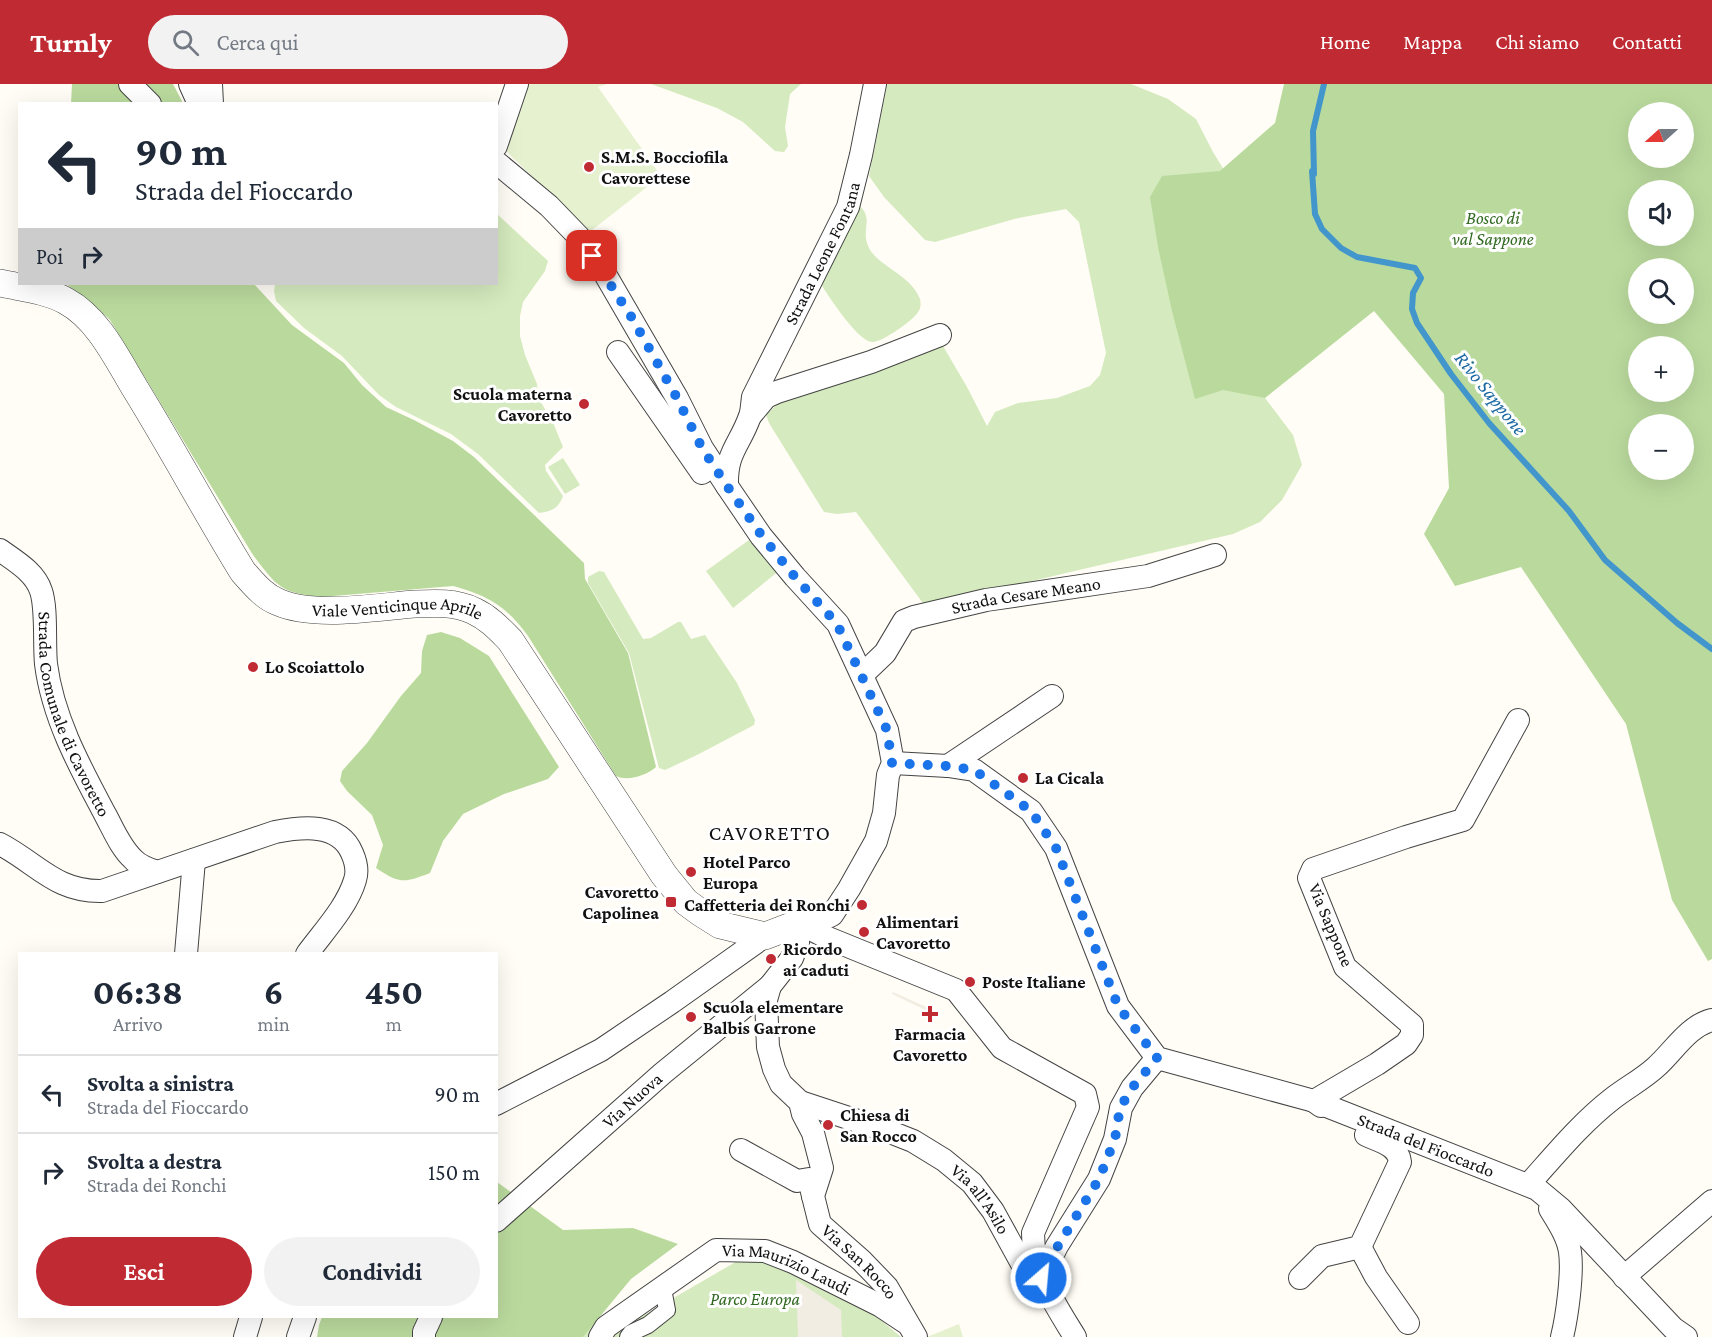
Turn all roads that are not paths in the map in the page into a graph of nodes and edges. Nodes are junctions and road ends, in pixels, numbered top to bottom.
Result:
1 (130, 84) edge
2 (190, 84) edge
3 (211, 84) edge
4 (517, 84) edge
5 (875, 84) edge
6 (148, 102) edge
7 (198, 102) edge
8 (212, 102) edge
9 (498, 140) edge
10 (498, 164) edge
11 (0, 283) edge
12 (940, 335) dead end
13 (618, 352) dead end
14 (750, 416) junction
15 (727, 486) junction
16 (762, 536) junction
17 (0, 550) edge
18 (1215, 555) dead end
19 (862, 675) junction
20 (1052, 696) dead end
21 (1518, 720) dead end
22 (892, 763) junction
23 (948, 766) junction
24 (0, 844) edge
25 (194, 860) junction
26 (157, 872) junction
27 (799, 922) junction
28 (765, 936) junction
29 (186, 952) edge
30 (308, 952) edge
31 (770, 986) junction
32 (1712, 1020) edge
33 (1157, 1058) junction
34 (1314, 1101) junction
35 (800, 1102) junction
36 (498, 1103) edge
37 (741, 1150) dead end
38 (1533, 1187) junction
39 (813, 1196) junction
40 (1712, 1201) edge
41 (498, 1219) edge
42 (1360, 1247) junction
43 (1624, 1276) junction
44 (1041, 1278) junction
45 (1300, 1278) dead end
46 (656, 1296) junction
47 (251, 1318) edge
48 (305, 1318) edge
49 (431, 1318) edge
50 (1408, 1323) dead end
51 (912, 1330) edge
52 (603, 1332) edge
53 (245, 1337) edge
54 (298, 1337) edge
55 (424, 1337) edge
56 (628, 1337) edge
57 (1075, 1337) edge
58 (1562, 1337) edge
59 (1686, 1337) edge

1 - 6 street
2 - 7 street
3 - 8 street
4 - 9 street
5 - 14 street, Strada Leone Fontana
10 - 15 street
11 - 28 street, Viale Venticinque Aprile
12 - 14 street, Strada Leone Fontana
13 - 16 street
14 - 15 street, Strada Leone Fontana
15 - 16 street
16 - 19 street
17 - 26 street, Strada Comunale di Cavoretto
18 - 19 street, Strada Cesare Meano
19 - 22 street
20 - 23 street
21 - 34 street, Via Sappone
22 - 23 street
22 - 27 street
23 - 33 street
24 - 26 street
25 - 26 street
25 - 29 street
25 - 30 street
27 - 28 street
27 - 31 street
27 - 44 street
28 - 36 street
31 - 35 street
31 - 41 street, Via Nuova
32 - 38 street
33 - 34 street, Strada del Fioccardo
33 - 44 street
34 - 38 street, Strada del Fioccardo
34 - 42 street, Strada del Fioccardo
35 - 39 street
35 - 44 street, Via all'Asilo
37 - 39 street
38 - 43 street, Strada del Fioccardo
38 - 58 street
39 - 51 street, Via San Rocco
40 - 43 street
42 - 45 street
42 - 50 street
43 - 59 street, Strada del Fioccardo
44 - 57 street
46 - 51 street, Via Maurizio Laudi
46 - 52 street, Via Maurizio Laudi
46 - 56 street
47 - 53 street
48 - 54 street
49 - 55 street

